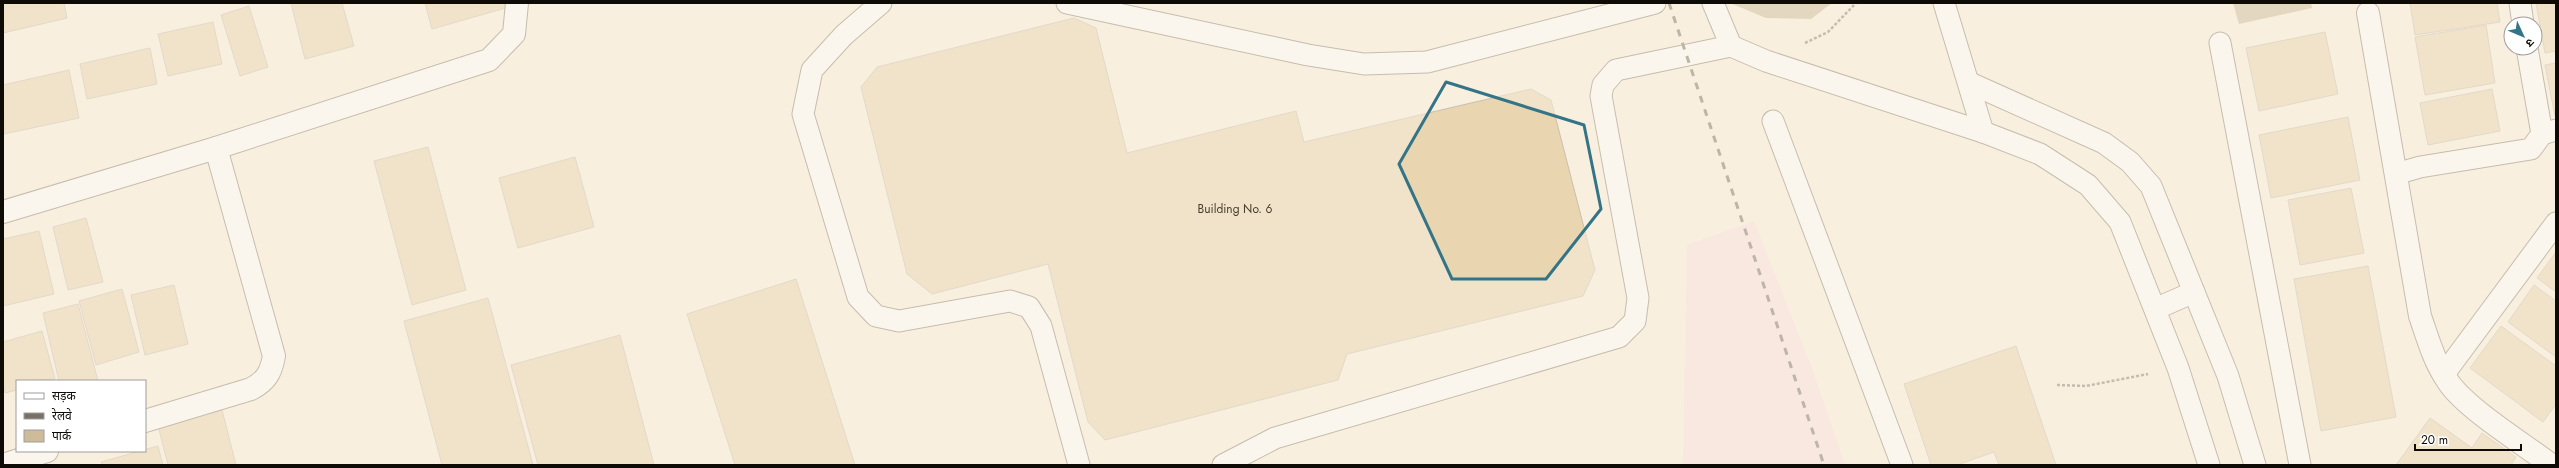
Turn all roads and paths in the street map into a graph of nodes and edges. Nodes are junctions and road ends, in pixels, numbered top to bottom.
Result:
1 (517, 3) edge
2 (881, 3) edge
3 (1067, 3) edge
4 (1655, 3) edge
5 (1713, 3) edge
6 (1856, 3) edge
7 (1944, 3) edge
8 (2520, 3) edge
9 (2368, 13) dead end
10 (2522, 16) edge
11 (2220, 43) dead end
12 (1731, 46) junction
13 (2529, 56) edge
14 (1766, 61) junction
15 (1970, 83) junction
16 (1774, 121) dead end
17 (1983, 132) junction
18 (2549, 132) edge
19 (216, 148) junction
20 (2396, 174) junction
21 (3, 212) edge
22 (2556, 223) edge
23 (2194, 292) junction
24 (2155, 309) junction
25 (2178, 368) junction
26 (2444, 374) junction
27 (2057, 385) dead end
28 (146, 421) edge
29 (44, 452) edge
30 (3, 464) edge
31 (1079, 465) edge
32 (1223, 465) edge
33 (1902, 465) edge
34 (2209, 465) edge
35 (2255, 465) edge
36 (2300, 465) edge
37 (2551, 465) edge

1 - 19 street
2 - 31 lane
3 - 4 lane
5 - 12 lane
6 - 14 path
7 - 15 lane
8 - 10 lane
9 - 20 street
11 - 36 lane
12 - 14 lane
12 - 32 lane
13 - 18 lane
14 - 17 lane
15 - 17 lane
15 - 23 lane
16 - 33 lane
17 - 24 lane
18 - 20 lane
19 - 21 street
19 - 28 street
20 - 26 street
22 - 26 lane
23 - 24 lane
23 - 35 lane
24 - 25 lane
25 - 27 path
25 - 34 lane
26 - 37 street
29 - 30 street

